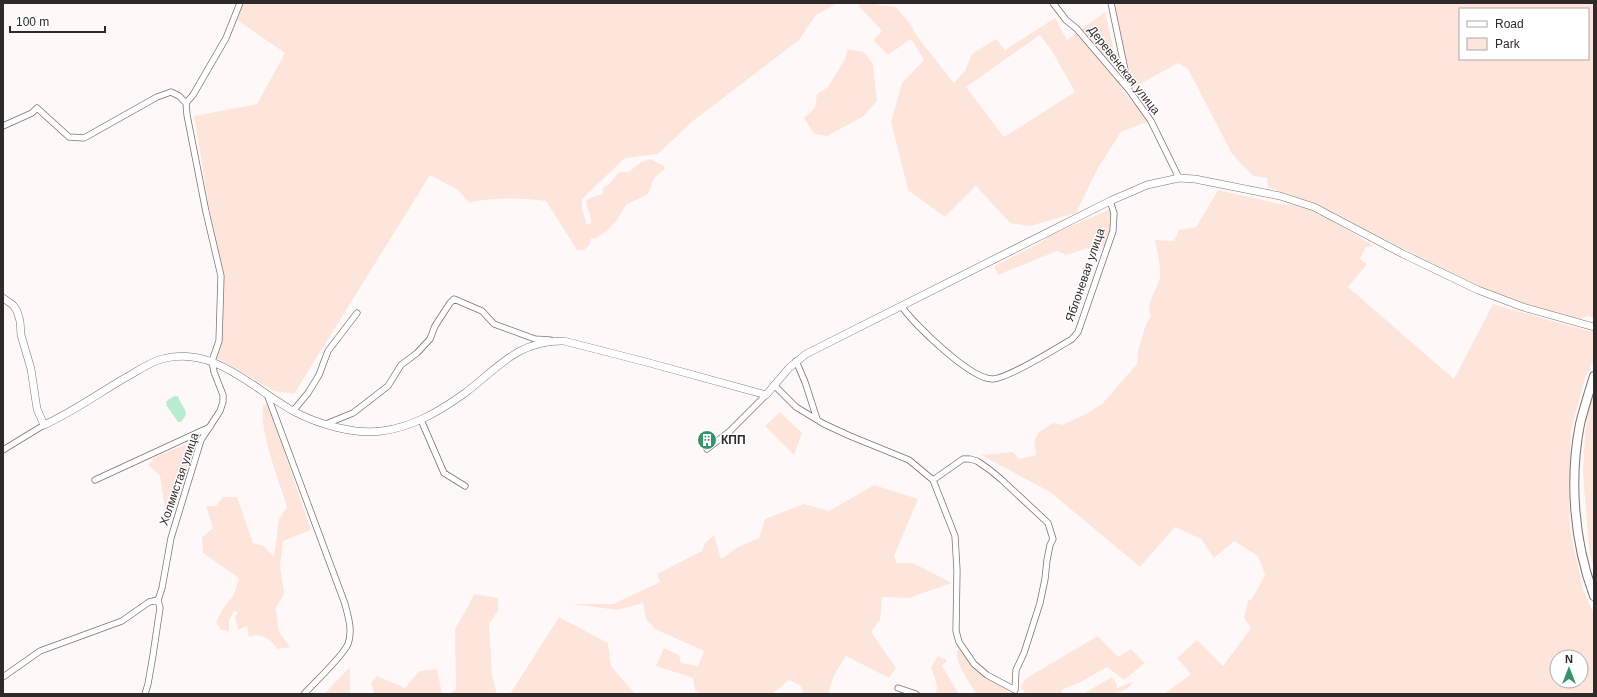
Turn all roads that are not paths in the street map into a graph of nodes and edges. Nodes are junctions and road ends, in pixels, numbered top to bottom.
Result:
1 (240, 3) edge
2 (1053, 3) edge
3 (1111, 3) edge
4 (1129, 90) junction
5 (186, 103) junction
6 (3, 126) edge
7 (1179, 178) junction
8 (1110, 201) junction
9 (3, 298) edge
10 (902, 307) junction
11 (357, 313) dead end
12 (1594, 327) edge
13 (554, 341) junction
14 (212, 361) junction
15 (796, 361) junction
16 (1594, 376) edge
17 (774, 385) junction
18 (267, 394) junction
19 (766, 395) junction
20 (293, 411) junction
21 (817, 419) junction
22 (421, 420) junction
23 (326, 424) junction
24 (44, 425) junction
25 (210, 426) junction
26 (707, 449) dead end
27 (3, 450) edge
28 (95, 480) dead end
29 (933, 480) junction
30 (465, 486) dead end
31 (1594, 596) edge
32 (158, 600) junction
33 (3, 677) edge
34 (898, 688) dead end
35 (1016, 692) edge
36 (144, 694) edge
37 (304, 694) edge
38 (916, 694) edge

1 - 5 street
2 - 4 street, Деревенская улица
3 - 4 street
4 - 7 street, Деревенская улица
5 - 6 street
5 - 14 street
7 - 8 street
7 - 12 street
8 - 10 street
8 - 10 street, Яблоневая улица
9 - 24 street
10 - 15 street
11 - 20 street
13 - 19 street
13 - 22 street
13 - 23 street
14 - 18 street
14 - 24 street
14 - 25 street, Холмистая улица
15 - 17 street
15 - 21 street
16 - 31 main road
17 - 19 street
17 - 21 street
18 - 20 street
18 - 37 street
19 - 26 street
20 - 23 street
21 - 29 street
22 - 23 street
22 - 30 street
24 - 27 street
25 - 28 street
25 - 32 street, Холмистая улица
29 - 35 street
29 - 35 street
32 - 33 street
32 - 36 street, Холмистая улица
34 - 38 street

